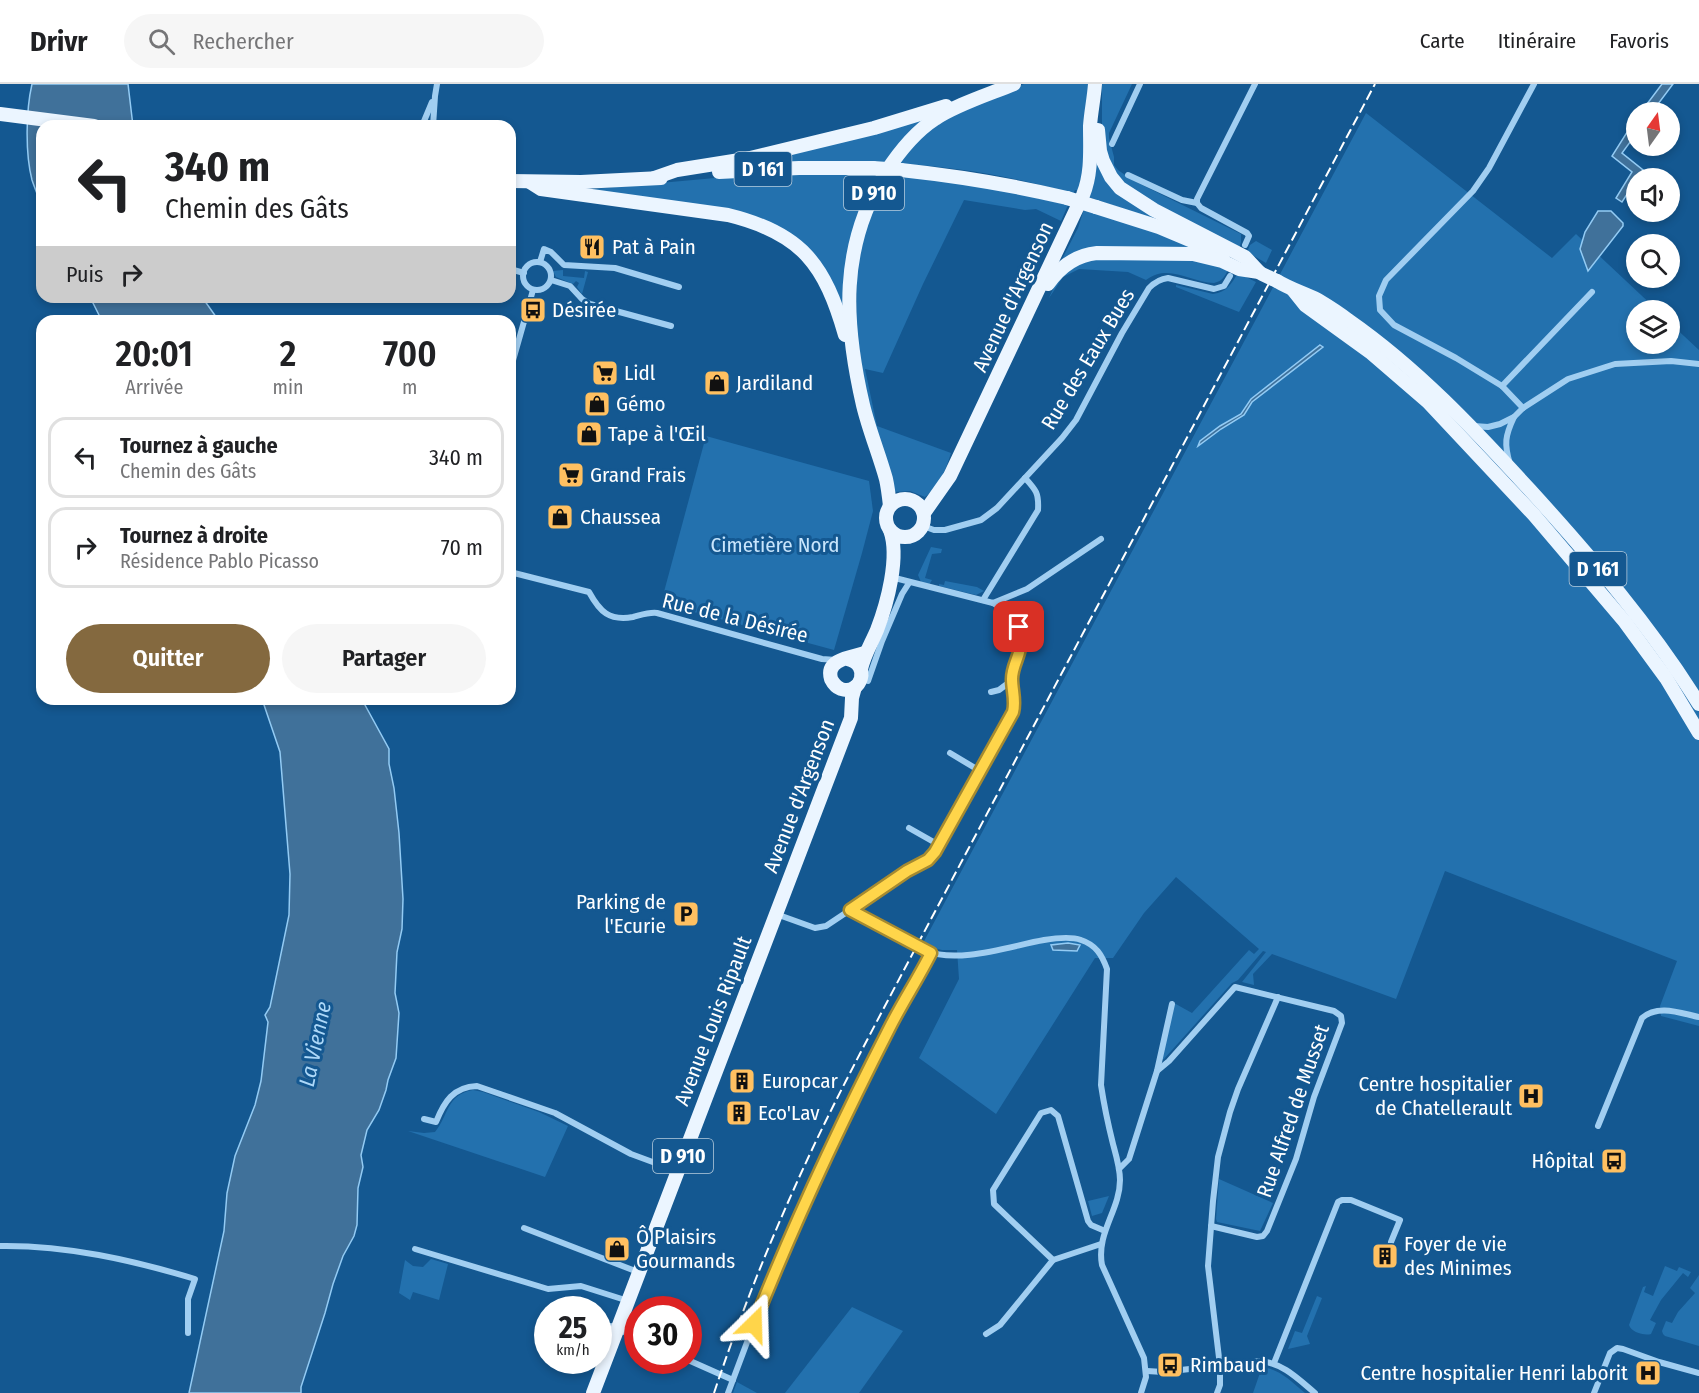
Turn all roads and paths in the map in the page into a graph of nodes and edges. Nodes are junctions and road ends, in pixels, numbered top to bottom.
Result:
1 (437, 84) edge
2 (1012, 84) edge
3 (1095, 84) edge
4 (1140, 84) edge
5 (1255, 84) edge
6 (1534, 84) edge
7 (435, 96) junction
8 (1094, 101) junction
9 (0, 114) edge
10 (47, 120) edge
11 (425, 120) edge
12 (433, 120) edge
13 (1112, 144) dead end
14 (1128, 175) dead end
15 (654, 178) junction
16 (516, 181) edge
17 (530, 182) junction
18 (1197, 203) junction
19 (1245, 245) dead end
20 (540, 262) junction
21 (516, 271) edge
22 (524, 273) junction
23 (1260, 273) junction
24 (1230, 276) dead end
25 (551, 280) junction
26 (679, 286) dead end
27 (533, 290) junction
28 (1293, 290) junction
29 (1592, 292) dead end
30 (1026, 318) junction
31 (670, 326) dead end
32 (516, 351) edge
33 (1699, 364) edge
34 (856, 372) junction
35 (1502, 386) junction
36 (1523, 408) junction
37 (1514, 417) junction
38 (1469, 425) junction
39 (1512, 470) junction
40 (1025, 478) junction
41 (890, 506) junction
42 (924, 520) junction
43 (890, 530) junction
44 (912, 537) junction
45 (1101, 539) dead end
46 (516, 574) edge
47 (892, 574) junction
48 (909, 583) junction
49 (983, 600) junction
50 (993, 603) junction
51 (865, 653) junction
52 (822, 659) junction
53 (842, 660) junction
54 (830, 674) junction
55 (856, 681) junction
56 (1011, 681) junction
57 (991, 692) dead end
58 (1699, 704) edge
59 (1699, 733) edge
60 (950, 753) dead end
61 (980, 771) junction
62 (909, 828) dead end
63 (939, 845) junction
64 (850, 910) junction
65 (772, 916) junction
66 (931, 953) junction
67 (1278, 997) junction
68 (1172, 1004) dead end
69 (1699, 1017) edge
70 (1157, 1071) junction
71 (424, 1119) dead end
72 (1598, 1126) dead end
73 (1119, 1169) junction
74 (674, 1170) junction
75 (1211, 1226) junction
76 (524, 1228) dead end
77 (1105, 1231) junction
78 (1391, 1242) dead end
79 (1101, 1244) junction
80 (0, 1246) edge
81 (415, 1249) dead end
82 (1053, 1260) junction
83 (636, 1271) junction
84 (622, 1299) junction
85 (614, 1328) junction
86 (612, 1332) edge
87 (624, 1332) edge
88 (188, 1333) dead end
89 (986, 1334) dead end
90 (1274, 1363) junction
91 (702, 1366) edge
92 (1220, 1366) junction
93 (1146, 1371) junction
94 (1699, 1373) edge
95 (592, 1374) edge
96 (733, 1380) junction
97 (584, 1393) edge
98 (593, 1393) edge
99 (728, 1393) edge
100 (1141, 1393) edge
101 (1217, 1393) edge
102 (1314, 1393) edge
103 (1594, 1393) edge

1 - 7 street
2 - 15 main road
2 - 34 main road, D 910
3 - 8 main road, Avenue d'Argenson
4 - 13 street
5 - 18 street
6 - 35 street
7 - 11 street
7 - 12 street
8 - 23 main road
8 - 30 main road, Avenue d'Argenson
9 - 10 main road
14 - 18 street
15 - 17 main road, D 161
15 - 23 main road, D 161, bridge
16 - 17 main road, D 161
17 - 34 main road
18 - 19 street
20 - 22 street
20 - 25 street
20 - 26 street
21 - 22 street
22 - 27 street
23 - 28 main road, D 161, bridge
23 - 30 main road
24 - 40 street, Rue des Eaux Bues
25 - 27 street
25 - 31 street
27 - 32 street
28 - 38 main road, D 161
28 - 59 main road, D 161
29 - 35 street
30 - 42 main road, Avenue d'Argenson
33 - 36 street
34 - 41 main road, D 910
35 - 36 street
36 - 37 street
37 - 38 street
37 - 39 street
38 - 39 main road, D 161
39 - 58 main road, D 161
40 - 42 street, Rue des Eaux Bues
40 - 49 street
41 - 42 main road
41 - 43 main road
42 - 44 main road
43 - 44 main road
43 - 47 main road, Avenue d'Argenson / D 910
44 - 47 main road, Avenue d'Argenson / D 910
45 - 50 street
46 - 52 street, Rue de la Désirée
47 - 48 street
47 - 51 main road, Avenue d'Argenson / D 910
48 - 49 street
48 - 55 street
49 - 50 street
50 - 56 street
51 - 53 main road
51 - 55 main road, Avenue d'Argenson / D 910
52 - 53 street, Rue de la Désirée
52 - 54 street, Rue de la Désirée
53 - 54 main road
53 - 55 main road
54 - 55 main road
55 - 65 main road, Avenue d'Argenson / D 910
56 - 57 street
56 - 61 street
60 - 61 street
61 - 63 street
62 - 63 street
63 - 64 street
64 - 65 street
64 - 66 street
65 - 74 main road, Avenue Louis Ripault / D 910
66 - 73 street
66 - 96 street
67 - 70 street, Rue Alfred de Musset
67 - 75 street
67 - 75 street, Rue Alfred de Musset
68 - 70 street
69 - 72 street
70 - 73 street
71 - 74 street
73 - 77 street
74 - 83 main road, Avenue Louis Ripault / D 910
75 - 92 street
76 - 83 street
77 - 79 street
77 - 82 street
78 - 90 street
79 - 82 street
79 - 93 street
80 - 88 street
81 - 84 street
82 - 89 street
83 - 84 main road, Avenue Louis Ripault / D 910
83 - 85 main road, Avenue Louis Ripault / D 910
84 - 85 main road, Avenue Louis Ripault / D 910
85 - 86 main road, Avenue Louis Ripault / D 910
85 - 87 street
85 - 98 main road, Avenue Louis Ripault / D 910
90 - 92 street
90 - 102 street
91 - 96 street
92 - 93 street
92 - 101 street
93 - 100 street
94 - 103 street
95 - 97 main road, Avenue Louis Ripault / D 910
96 - 99 street

